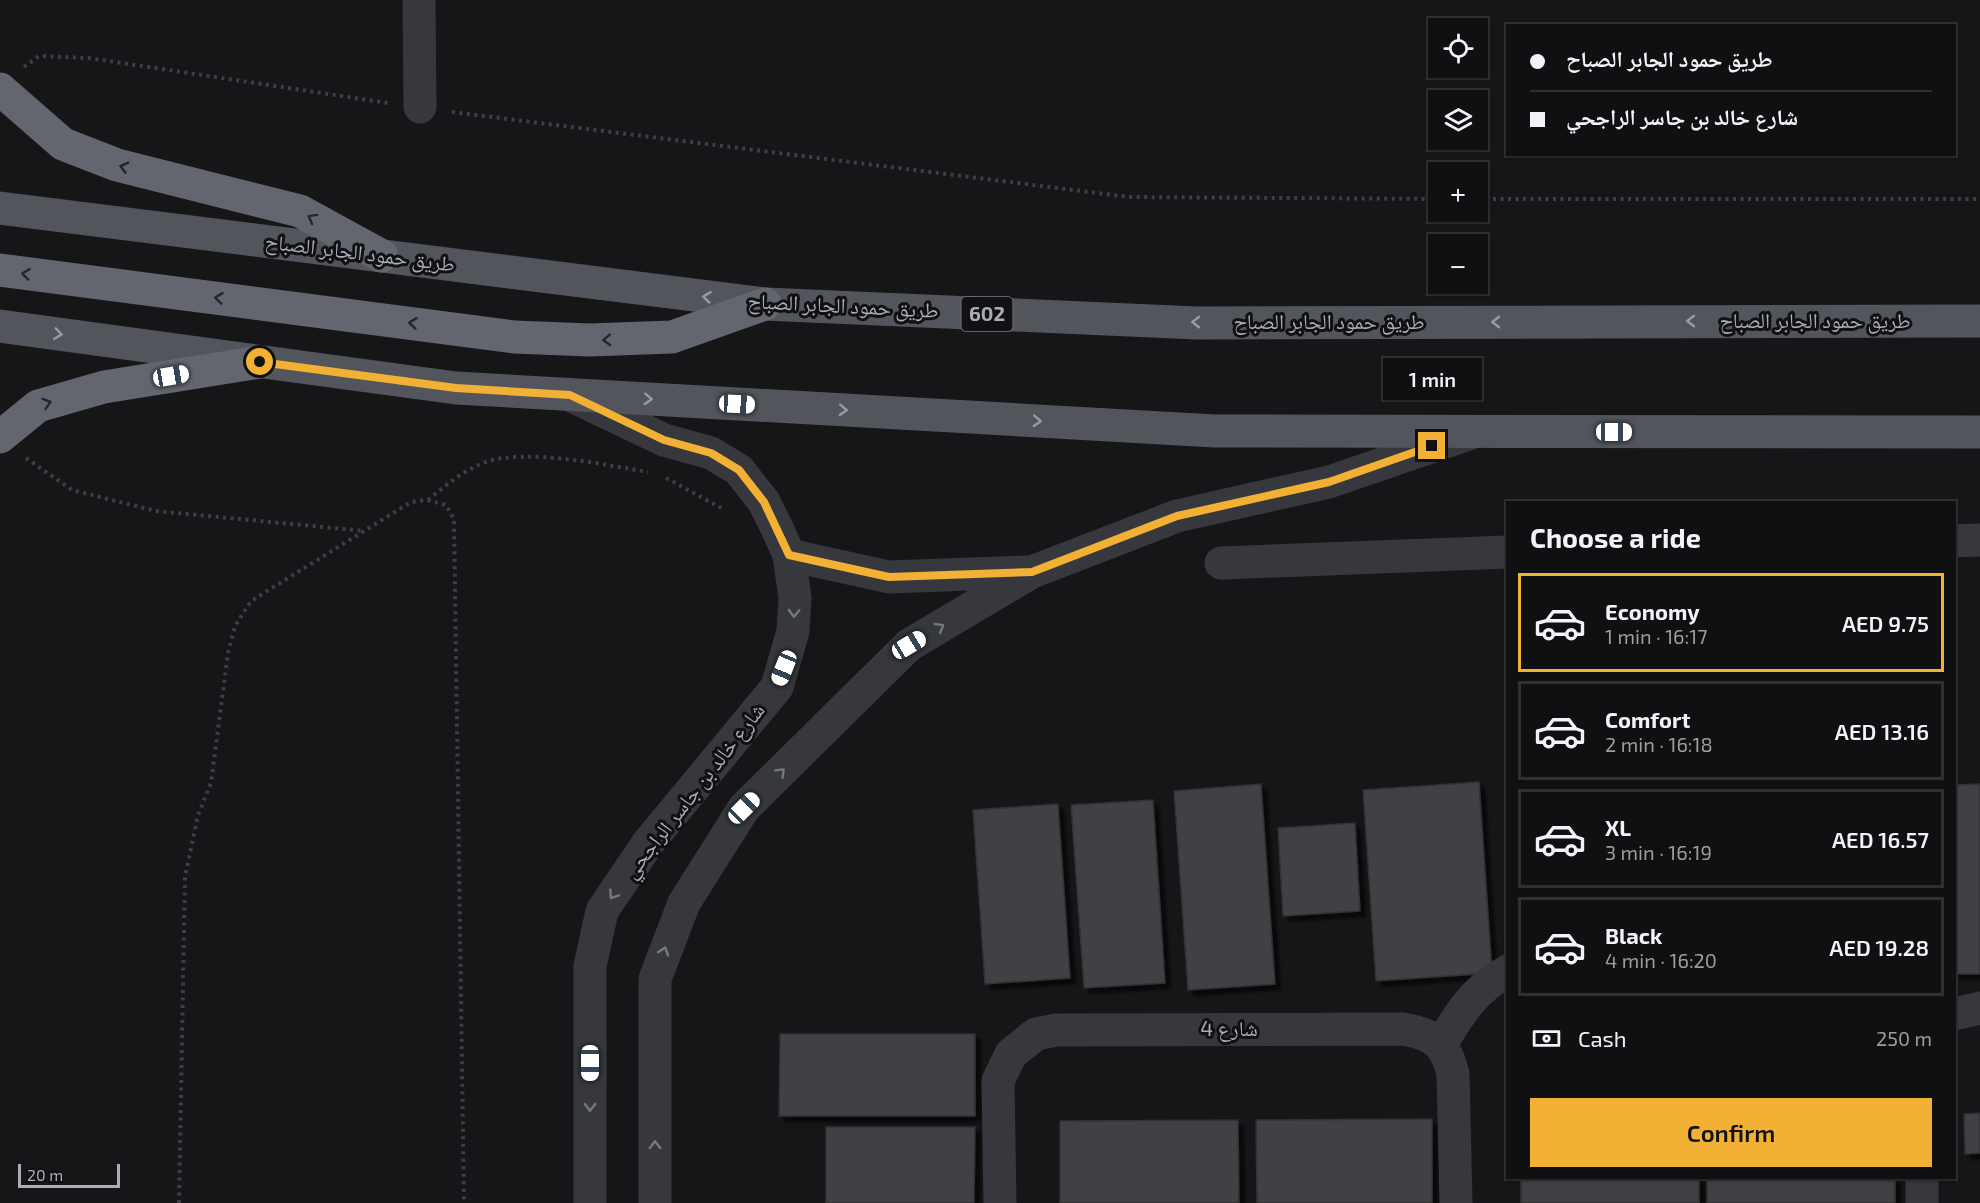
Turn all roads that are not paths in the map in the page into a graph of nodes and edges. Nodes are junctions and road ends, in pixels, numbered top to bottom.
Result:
1 (419, 0) edge
2 (10, 80) edge
3 (420, 108) road end
4 (0, 208) edge
5 (382, 256) junction
6 (0, 270) edge
7 (765, 304) junction
8 (1980, 321) edge
9 (0, 326) edge
10 (260, 362) junction
11 (570, 395) junction
12 (1474, 432) junction
13 (1980, 432) edge
14 (8, 444) edge
15 (1980, 540) edge
16 (1956, 541) edge
17 (1506, 552) edge
18 (789, 555) junction
19 (1221, 563) dead end
20 (1032, 572) junction
21 (1506, 972) edge
22 (1980, 1008) edge
23 (1956, 1014) edge
24 (1441, 1045) junction
25 (1922, 1179) edge
26 (590, 1203) edge
27 (655, 1203) edge
28 (1000, 1203) edge
29 (1456, 1203) edge
30 (1922, 1203) edge

1 - 3 street
5 -> 2 highway
4 - 5 main road, طريق حمود الجابر الصباح / 602
7 -> 5 main road, طريق حمود الجابر الصباح / 602
7 -> 6 highway
8 -> 7 main road, طريق حمود الجابر الصباح / 602
9 -> 10 main road
10 - 11 main road
14 -> 10 highway
11 -> 12 main road
11 - 18 street, شارع خالد بن جاسر الراجحي
12 - 13 main road
12 - 20 street
15 - 16 street
17 - 19 street
18 - 20 street
18 -> 26 street, شارع خالد بن جاسر الراجحي
27 -> 20 street
21 - 24 street
22 - 23 street
24 - 28 street, شارع 4
24 - 29 street
25 - 30 street

